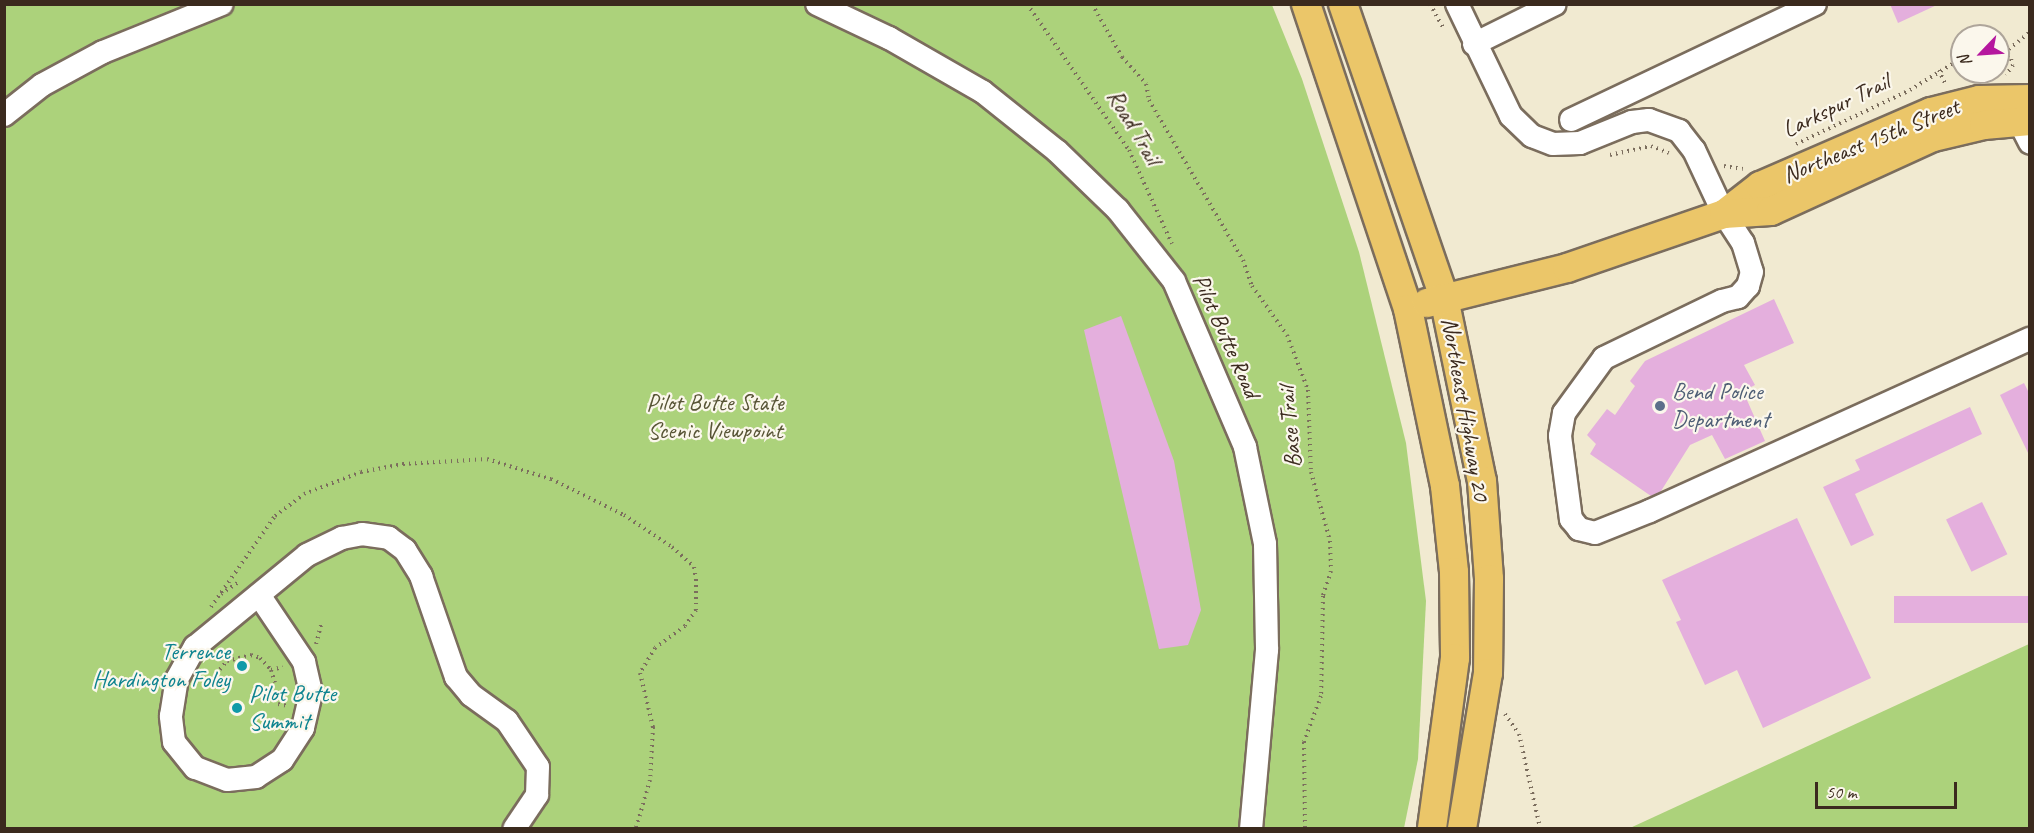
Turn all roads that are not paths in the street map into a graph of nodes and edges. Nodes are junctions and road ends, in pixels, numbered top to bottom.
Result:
1 (222, 4) edge
2 (817, 4) edge
3 (1306, 4) edge
4 (1343, 4) edge
5 (1457, 4) edge
6 (1555, 4) edge
7 (1815, 4) edge
8 (1474, 44) junction
9 (4, 115) edge
10 (2026, 117) edge
11 (1570, 120) dead end
12 (1724, 214) junction
13 (1444, 298) junction
14 (1408, 309) junction
15 (2030, 339) edge
16 (259, 595) junction
17 (515, 828) edge
18 (1251, 828) edge
19 (1432, 828) edge
20 (1462, 828) edge

1 - 9 street
2 - 18 street, Pilot Butte Road
3 - 14 main road, Northeast Highway 20
4 - 13 main road, Northeast Highway 20
5 - 8 street
6 - 8 street
7 - 11 street
8 - 12 street
10 - 12 main road, Northeast 15th Street
12 - 13 main road, Northeast 15th Street
12 - 15 street
13 - 14 main road, Northeast 15th Street
13 - 20 main road, Northeast Highway 20
14 - 19 main road, Northeast Highway 20
16 - 16 street
16 - 17 street

